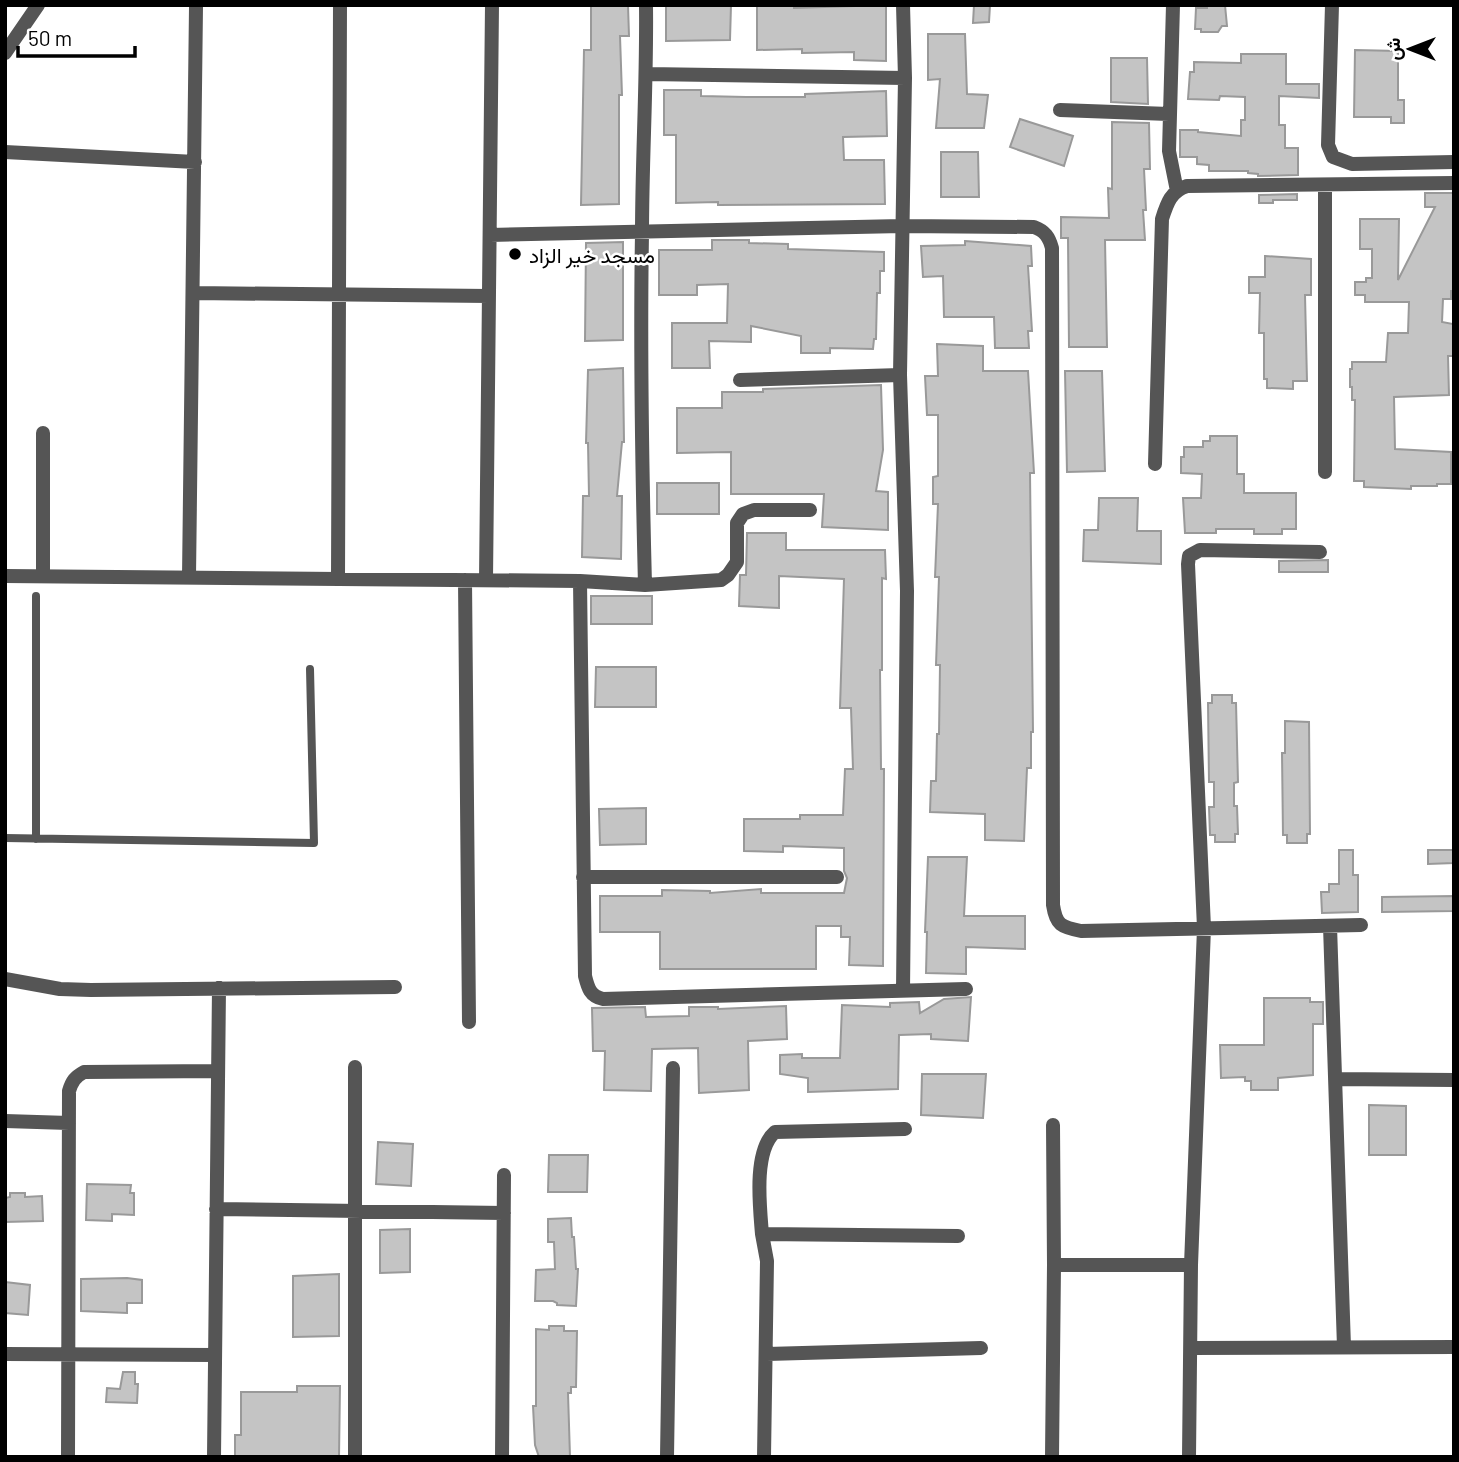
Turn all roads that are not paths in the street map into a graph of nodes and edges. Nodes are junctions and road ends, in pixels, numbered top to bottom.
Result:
1 (38, 5) edge
2 (340, 5) edge
3 (492, 5) edge
4 (646, 5) edge
5 (903, 5) edge
6 (1173, 5) edge
7 (1332, 5) edge
8 (196, 7) edge
9 (5, 53) edge
10 (647, 74) junction
11 (905, 78) junction
12 (1060, 110) dead end
13 (1170, 114) junction
14 (5, 152) edge
15 (195, 162) junction
16 (1454, 162) edge
17 (1454, 183) edge
18 (1325, 185) junction
19 (1177, 191) junction
20 (902, 226) junction
21 (642, 230) junction
22 (490, 235) junction
23 (193, 293) junction
24 (340, 294) junction
25 (489, 296) junction
26 (900, 375) junction
27 (740, 380) dead end
28 (43, 433) dead end
29 (1155, 464) dead end
30 (1325, 472) dead end
31 (810, 510) dead end
32 (1320, 552) dead end
33 (5, 576) edge
34 (43, 576) junction
35 (190, 577) junction
36 (338, 579) junction
37 (465, 580) junction
38 (486, 580) junction
39 (580, 581) junction
40 (645, 585) junction
41 (36, 596) dead end
42 (310, 669) dead end
43 (5, 838) edge
44 (36, 839) junction
45 (583, 877) junction
46 (837, 877) dead end
47 (1361, 925) dead end
48 (1329, 926) junction
49 (1204, 928) junction
50 (5, 979) edge
51 (395, 987) dead end
52 (219, 988) junction
53 (966, 989) dead end
54 (903, 991) junction
55 (469, 1022) dead end
56 (355, 1067) dead end
57 (673, 1068) dead end
58 (217, 1070) junction
59 (1335, 1079) junction
60 (1454, 1080) edge
61 (5, 1121) edge
62 (69, 1122) junction
63 (1053, 1125) dead end
64 (905, 1129) dead end
65 (504, 1175) dead end
66 (216, 1209) junction
67 (357, 1212) junction
68 (504, 1213) junction
69 (762, 1234) junction
70 (958, 1236) dead end
71 (1054, 1265) junction
72 (1191, 1265) junction
73 (981, 1348) dead end
74 (1191, 1348) junction
75 (1343, 1348) junction
76 (1454, 1348) edge
77 (5, 1354) edge
78 (68, 1354) junction
79 (767, 1354) junction
80 (215, 1355) junction
81 (68, 1457) edge
82 (214, 1457) edge
83 (355, 1457) edge
84 (502, 1457) edge
85 (667, 1457) edge
86 (764, 1457) edge
87 (1052, 1457) edge
88 (1189, 1457) edge

1 - 9 street
2 - 24 street
3 - 22 street
4 - 10 street
5 - 11 street
6 - 13 street
7 - 16 street
8 - 15 street
10 - 11 street
10 - 21 street
11 - 20 street
12 - 13 street
13 - 19 street
14 - 15 street
15 - 23 street
17 - 18 street
18 - 19 street
18 - 30 street
19 - 29 street
20 - 21 street
20 - 26 street
20 - 49 street
21 - 22 street
21 - 40 street
22 - 25 street
23 - 24 street
23 - 35 street
24 - 25 street
24 - 36 street
25 - 38 street
26 - 27 street
26 - 54 street
28 - 34 street
31 - 40 street
32 - 49 street
33 - 34 street
34 - 35 street
35 - 36 street
36 - 37 street
37 - 38 street
37 - 55 street
38 - 39 street
39 - 40 street
39 - 45 street
41 - 44 lane
42 - 44 lane
43 - 44 lane
45 - 46 street
45 - 54 street
47 - 48 street
48 - 49 street
48 - 59 street
49 - 72 street
50 - 52 street
51 - 52 street
52 - 58 street
53 - 54 street
56 - 67 street
57 - 85 street
58 - 62 street
58 - 66 street
59 - 60 street
59 - 75 street
61 - 62 street
62 - 78 street
63 - 71 street
64 - 69 street
65 - 68 street
66 - 67 street
66 - 80 street
67 - 68 street
67 - 83 street
68 - 84 street
69 - 70 street
69 - 79 street
71 - 72 street
71 - 87 street
72 - 74 street
73 - 79 street
74 - 75 street
74 - 88 street
75 - 76 street
77 - 78 street
78 - 80 street
78 - 81 street
79 - 86 street
80 - 82 street

